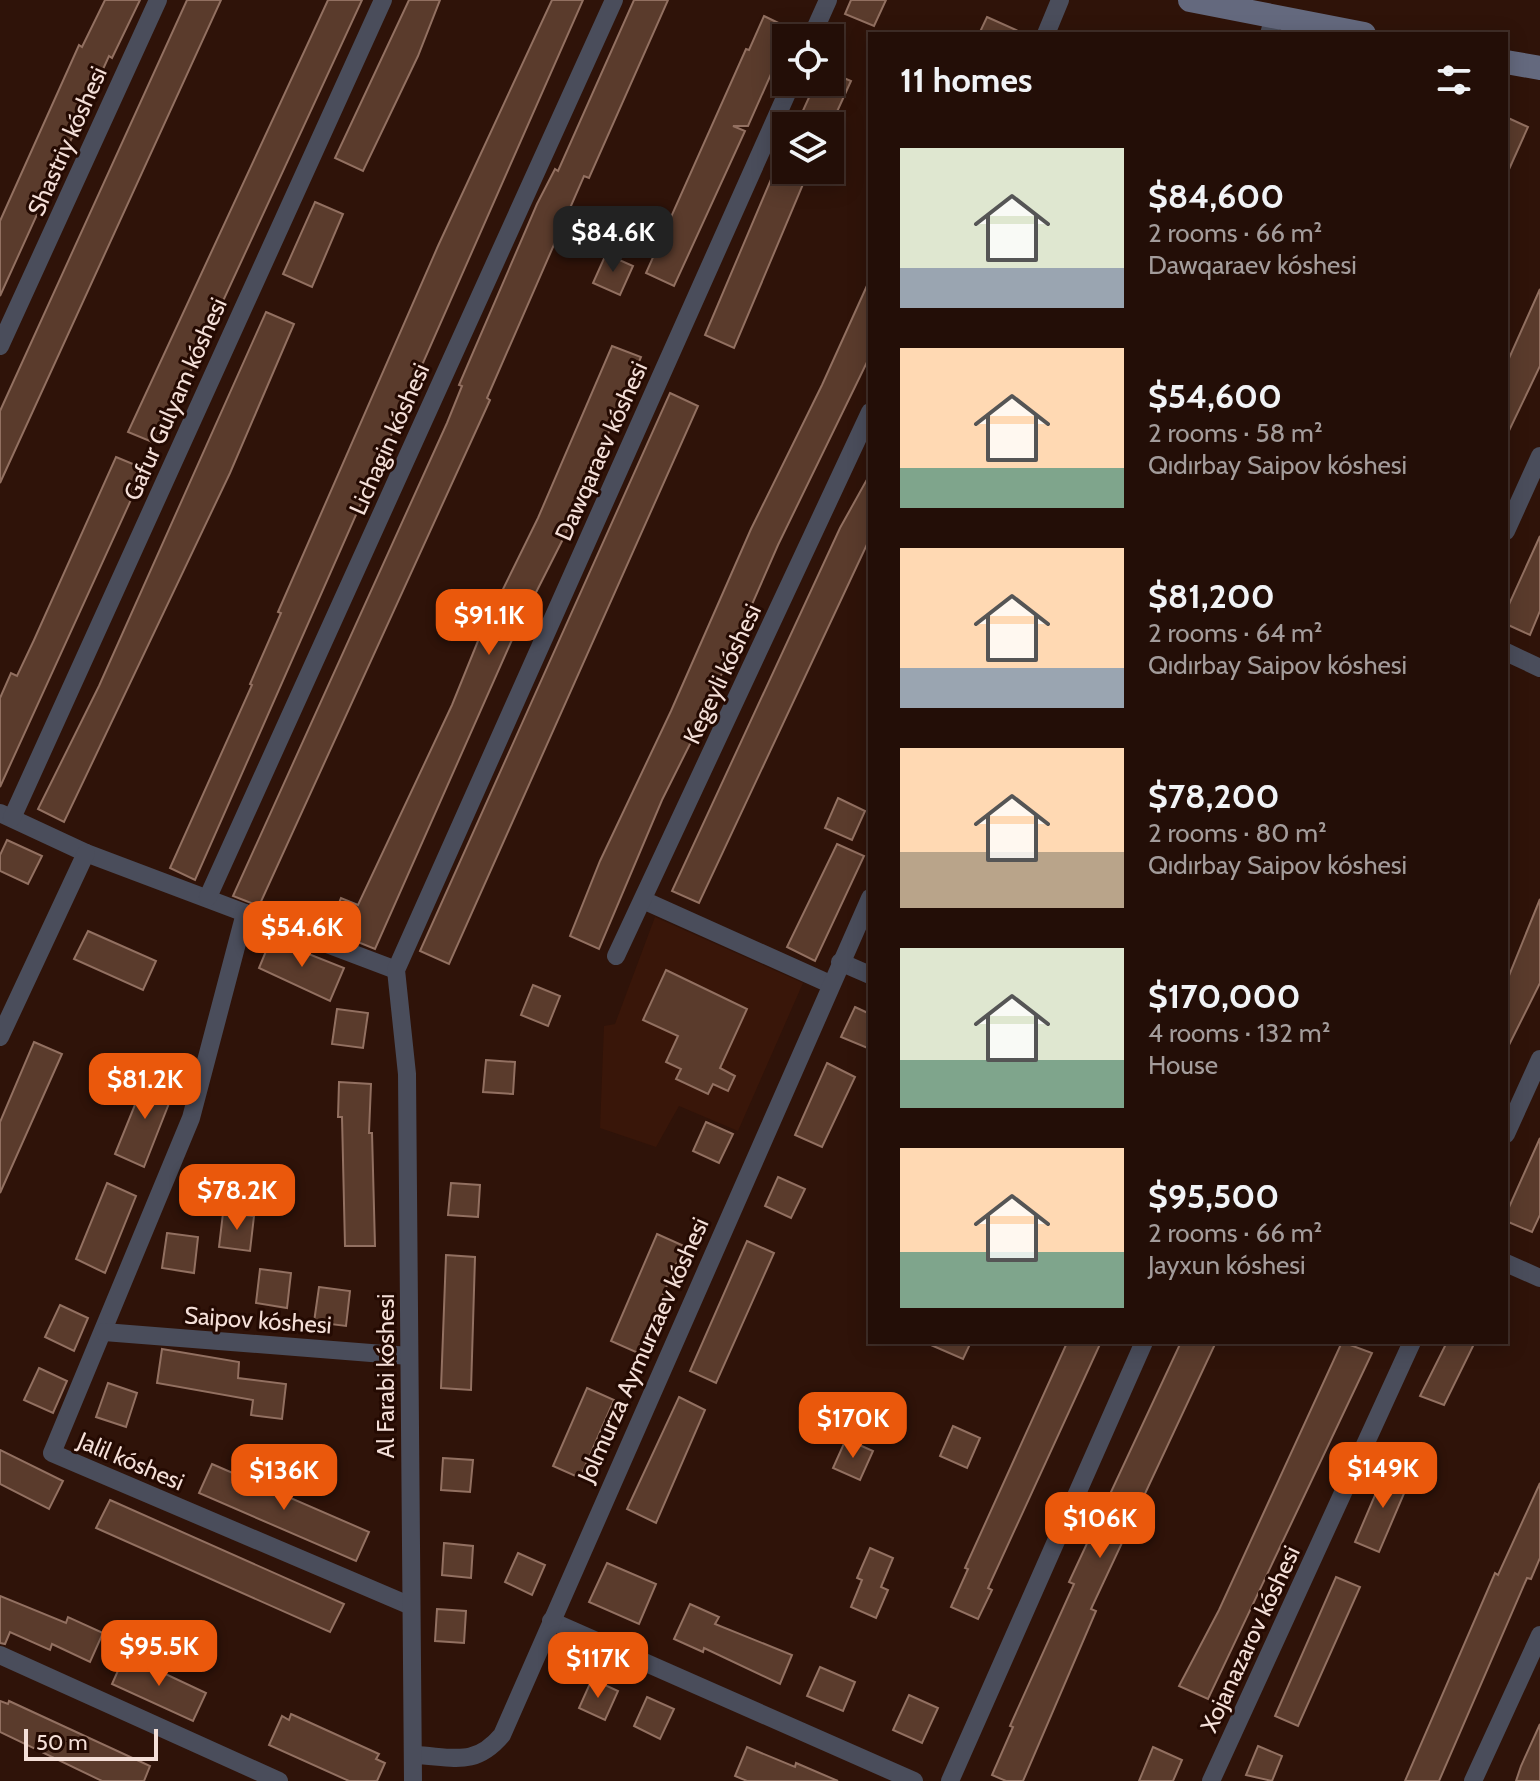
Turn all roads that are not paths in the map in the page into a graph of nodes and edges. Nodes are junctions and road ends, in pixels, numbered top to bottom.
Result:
1 (158, 0) edge
2 (383, 0) edge
3 (614, 0) edge
4 (828, 0) edge
5 (1060, 0) edge
6 (1190, 0) edge
7 (817, 24) edge
8 (1272, 25) edge
9 (1047, 32) edge
10 (1344, 32) edge
11 (1508, 62) edge
12 (1540, 68) edge
13 (786, 96) edge
14 (0, 346) edge
15 (868, 416) edge
16 (1540, 456) edge
17 (1508, 527) edge
18 (1508, 653) edge
19 (1540, 668) edge
20 (6, 816) edge
21 (86, 853) junction
22 (208, 897) junction
23 (643, 900) junction
24 (868, 902) edge
25 (245, 913) junction
26 (616, 956) dead end
27 (840, 962) junction
28 (396, 970) junction
29 (868, 974) edge
30 (830, 984) junction
31 (8, 998) edge
32 (0, 1037) edge
33 (1540, 1059) edge
34 (1508, 1130) edge
35 (1508, 1264) edge
36 (1540, 1278) edge
37 (104, 1332) junction
38 (1143, 1344) edge
39 (1411, 1344) edge
40 (409, 1356) junction
41 (411, 1606) junction
42 (551, 1621) junction
43 (1540, 1635) edge
44 (0, 1655) edge
45 (415, 1755) junction
46 (279, 1781) edge
47 (413, 1781) edge
48 (914, 1781) edge
49 (950, 1781) edge
50 (1211, 1781) edge
51 (1473, 1781) edge

1 - 14 street, Shastriy kóshesi
2 - 20 street, Gafur Gulyam kóshesi
3 - 22 street, Lichagin kóshesi
4 - 7 street
5 - 9 street
6 - 8 street
8 - 10 street
11 - 12 street
13 - 28 street, Dawqaraev kóshesi
15 - 23 street, Kegeyli kóshesi
16 - 17 street
18 - 19 street
20 - 21 street
21 - 22 street
21 - 31 street
22 - 25 street
23 - 26 street, Kegeyli kóshesi
23 - 30 street
24 - 27 street, Jolmurza Aymurzaev kóshesi
25 - 28 street
25 - 37 street
27 - 29 street
27 - 30 street, Jolmurza Aymurzaev kóshesi
28 - 40 street, Al Farabi kóshesi
30 - 42 street, Jolmurza Aymurzaev kóshesi
31 - 32 street
33 - 34 street
35 - 36 street
37 - 40 street, Saipov kóshesi
37 - 41 street, Jalil kóshesi
38 - 49 street
39 - 50 street, Xojanazarov kóshesi
40 - 41 street, Al Farabi kóshesi
41 - 45 street, Al Farabi kóshesi
42 - 45 street, Jolmurza Aymurzaev kóshesi
42 - 48 street
43 - 51 street
44 - 46 street
45 - 47 street, Al Farabi kóshesi

